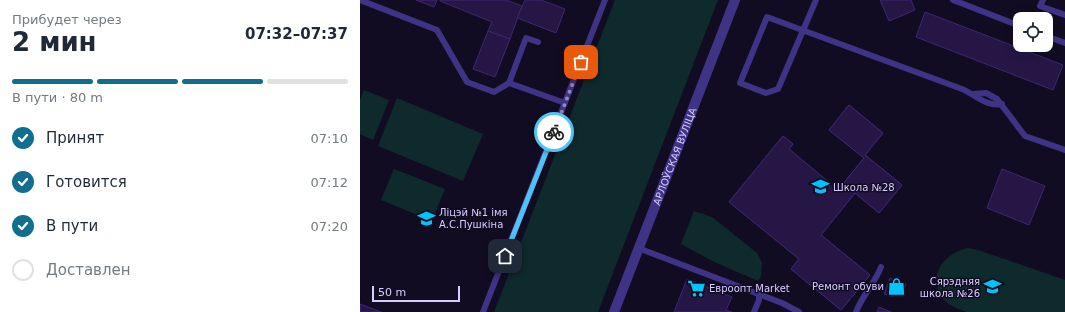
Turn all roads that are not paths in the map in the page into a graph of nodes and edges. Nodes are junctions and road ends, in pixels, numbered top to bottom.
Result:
1 (360, 0) edge
2 (605, 0) edge
3 (735, 0) edge
4 (816, 0) edge
5 (953, 0) edge
6 (1042, 0) edge
7 (1065, 15) edge
8 (1013, 23) edge
9 (803, 30) junction
10 (1053, 39) edge
11 (538, 42) dead end
12 (1065, 44) edge
13 (509, 83) junction
14 (565, 103) junction
15 (1065, 150) edge
16 (638, 248) junction
17 (881, 267) dead end
18 (759, 294) junction
19 (483, 312) edge
20 (614, 312) edge
21 (754, 312) edge
22 (799, 312) edge
23 (856, 312) edge

1 - 13 lane
2 - 14 lane
3 - 16 street, АРЛОЎСКАЯ ВУЛІЦА
4 - 9 lane
5 - 8 lane
6 - 7 lane
9 - 9 lane
9 - 15 lane
10 - 12 lane
11 - 13 lane
13 - 14 lane
14 - 19 lane
16 - 18 lane
16 - 20 street, АРЛОЎСКАЯ ВУЛІЦА
17 - 23 lane
18 - 21 lane
18 - 22 lane

